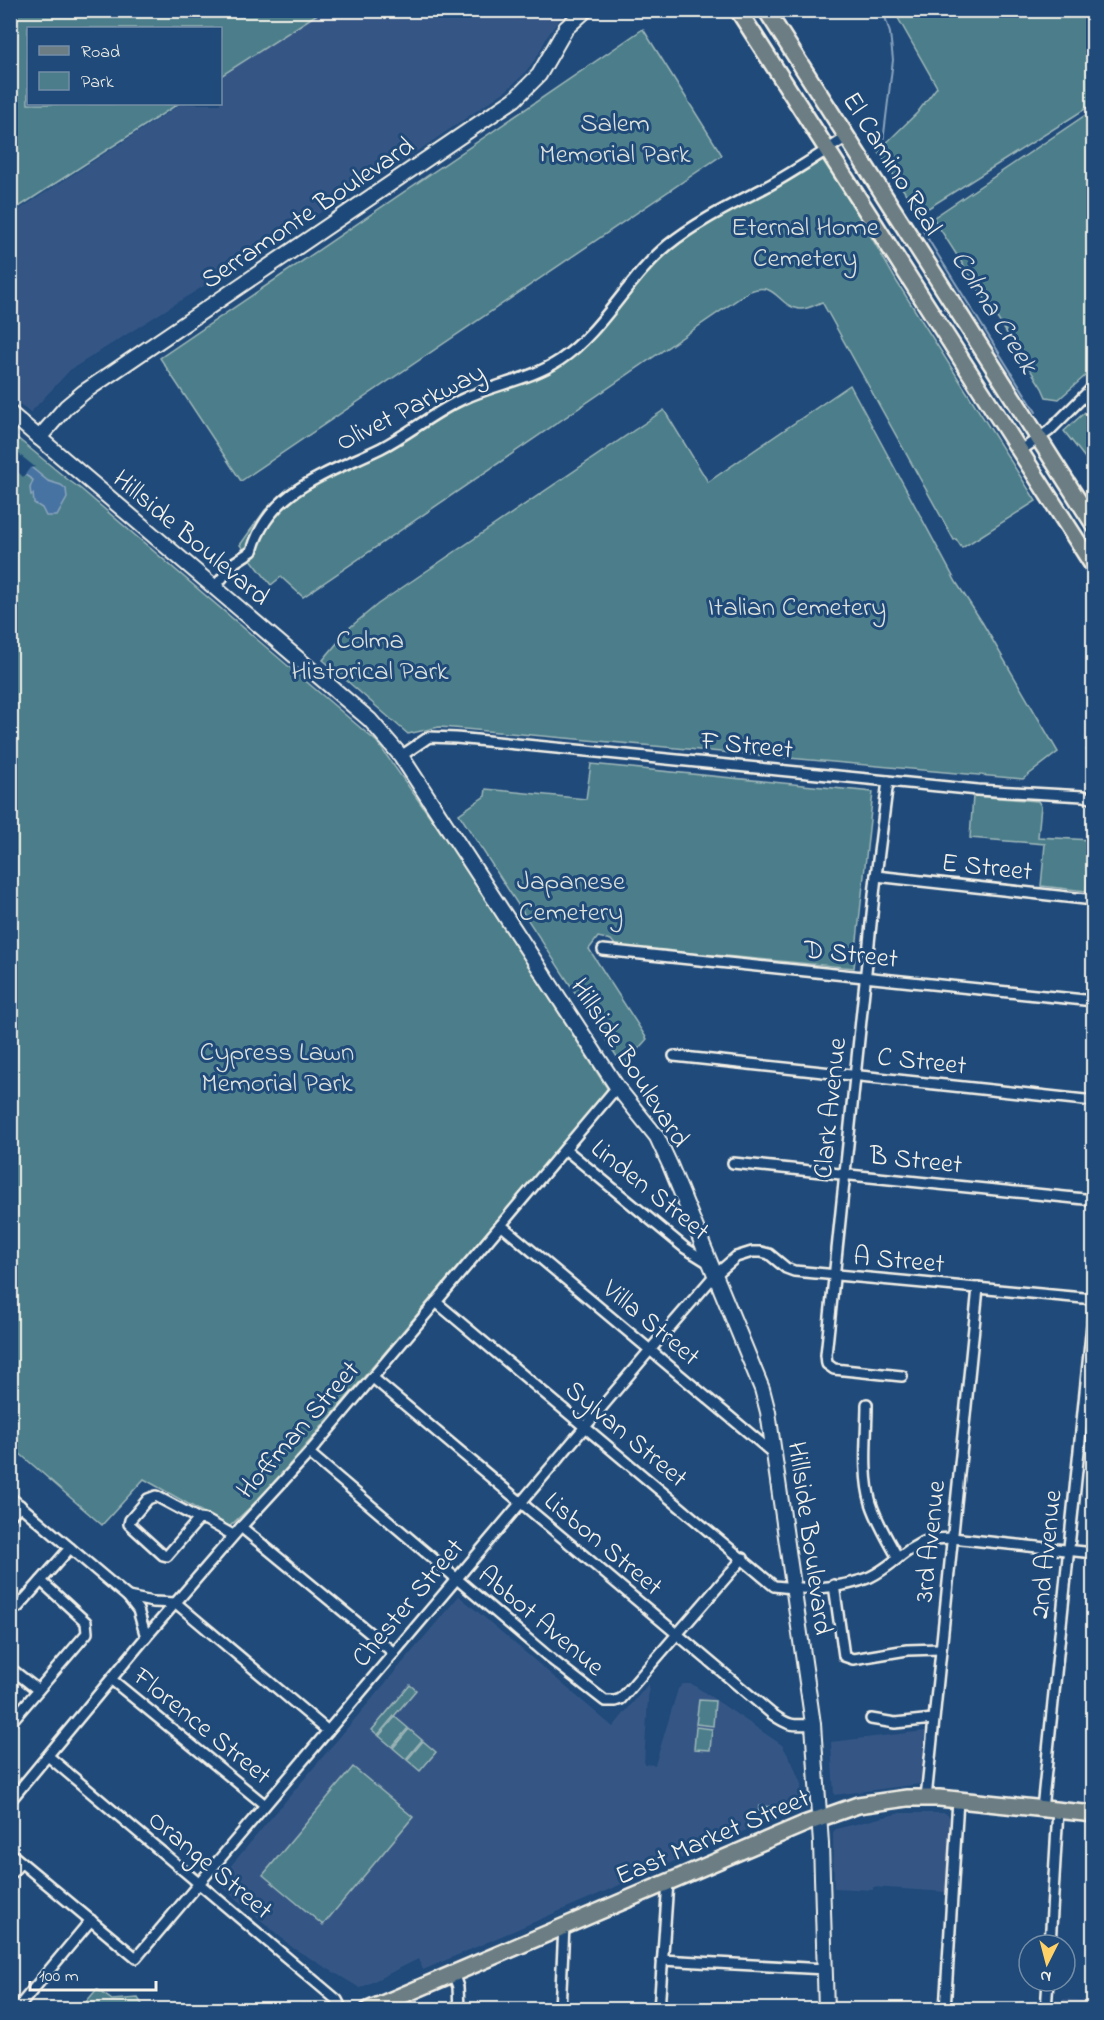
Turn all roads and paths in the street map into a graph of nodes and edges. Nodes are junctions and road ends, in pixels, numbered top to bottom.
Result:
1 (586, 10) edge
2 (738, 10) edge
3 (766, 10) edge
4 (847, 137) junction
5 (828, 149) junction
6 (1094, 386) edge
7 (10, 413) edge
8 (39, 438) junction
9 (1039, 439) junction
10 (1020, 451) junction
11 (1094, 525) edge
12 (1094, 567) edge
13 (215, 587) junction
14 (401, 756) junction
15 (888, 781) junction
16 (1094, 799) edge
17 (876, 876) junction
18 (1094, 900) edge
19 (603, 950) dead end
20 (866, 977) junction
21 (1094, 1001) edge
22 (674, 1056) dead end
23 (856, 1076) junction
24 (617, 1087) junction
25 (1094, 1101) edge
26 (565, 1149) junction
27 (733, 1162) dead end
28 (845, 1175) junction
29 (1094, 1200) edge
30 (501, 1225) junction
31 (712, 1269) junction
32 (834, 1276) junction
33 (978, 1288) junction
34 (1094, 1299) edge
35 (436, 1302) junction
36 (1094, 1305) edge
37 (650, 1350) junction
38 (902, 1376) dead end
39 (373, 1377) junction
40 (867, 1404) dead end
41 (584, 1427) junction
42 (309, 1453) junction
43 (774, 1454) junction
44 (10, 1497) edge
45 (521, 1503) junction
46 (20, 1505) junction
47 (10, 1516) edge
48 (200, 1519) junction
49 (241, 1527) junction
50 (233, 1535) junction
51 (952, 1538) junction
52 (70, 1548) junction
53 (1068, 1550) junction
54 (1094, 1553) edge
55 (743, 1558) junction
56 (898, 1558) junction
57 (457, 1578) junction
58 (41, 1581) junction
59 (834, 1585) junction
60 (793, 1588) junction
61 (128, 1597) junction
62 (176, 1603) junction
63 (18, 1607) dead end
64 (677, 1635) junction
65 (146, 1637) junction
66 (940, 1649) junction
67 (394, 1653) junction
68 (10, 1668) edge
69 (112, 1680) junction
70 (38, 1690) junction
71 (871, 1719) dead end
72 (933, 1719) junction
73 (10, 1724) edge
74 (813, 1724) junction
75 (328, 1731) junction
76 (48, 1756) junction
77 (926, 1798) junction
78 (958, 1800) junction
79 (10, 1801) edge
80 (265, 1805) junction
81 (1042, 1809) junction
82 (1058, 1810) junction
83 (1094, 1814) edge
84 (819, 1818) junction
85 (10, 1853) edge
86 (21, 1862) junction
87 (10, 1875) edge
88 (668, 1881) junction
89 (199, 1884) junction
90 (91, 1920) junction
91 (564, 1926) junction
92 (1051, 1933) edge
93 (662, 1960) junction
94 (825, 1969) junction
95 (453, 1973) junction
96 (1047, 1993) edge
97 (16, 2010) edge
98 (342, 2010) edge
99 (368, 2010) edge
100 (459, 2010) edge
101 (560, 2010) edge
102 (659, 2010) edge
103 (826, 2010) edge
104 (945, 2010) edge
105 (1046, 2010) edge

1 - 8 main road, Serramonte Boulevard
2 - 5 main road, El Camino Real
3 - 4 main road, El Camino Real
4 - 5 street, Olivet Parkway
4 - 9 main road, El Camino Real
5 - 10 main road, El Camino Real
5 - 13 street, Olivet Parkway
6 - 9 street
7 - 8 main road, Hillside Boulevard
8 - 13 main road, Hillside Boulevard
9 - 10 street
9 - 11 main road, El Camino Real
10 - 12 main road, El Camino Real
13 - 14 main road, Hillside Boulevard
14 - 15 street, F Street
14 - 24 main road, Hillside Boulevard
15 - 16 street, F Street
15 - 17 street, Clark Avenue
17 - 18 street, E Street
17 - 20 street, Clark Avenue
19 - 20 street, D Street
20 - 21 street, D Street
20 - 23 street, Clark Avenue
22 - 23 street, C Street
23 - 25 street, C Street
23 - 28 street, Clark Avenue
24 - 26 street, Hoffman Street
24 - 31 main road, Hillside Boulevard
26 - 30 street, Hoffman Street
26 - 31 street, Linden Street
27 - 28 street, B Street
28 - 29 street, B Street
28 - 32 street, Clark Avenue
30 - 35 street, Hoffman Street
30 - 37 street, Villa Street
31 - 32 street, A Street
31 - 37 street, Chester Street
31 - 43 main road, Hillside Boulevard
32 - 33 street, A Street
32 - 38 street, Clark Avenue
33 - 34 street, A Street
33 - 51 street, 3rd Avenue
35 - 39 street, Hoffman Street
35 - 41 street, Sylvan Street
36 - 53 street, 2nd Avenue
37 - 41 street, Chester Street
37 - 43 street, Villa Street
39 - 42 street, Hoffman Street
39 - 45 street, Lisbon Street
40 - 56 street
41 - 45 street, Chester Street
41 - 55 street, Sylvan Street
42 - 49 street, Hoffman Street
42 - 57 street, Abbot Avenue
43 - 60 main road, Hillside Boulevard
44 - 46 street
45 - 57 street, Chester Street
45 - 64 street, Lisbon Street
46 - 47 street
46 - 52 street
48 - 48 street
48 - 50 street
49 - 50 street, Hoffman Street
49 - 67 street
50 - 62 street, Hoffman Street
51 - 53 street
51 - 56 street
51 - 66 street, 3rd Avenue
52 - 58 street
52 - 61 street
53 - 54 street
53 - 81 street, 2nd Avenue
55 - 60 street, Sylvan Street
55 - 64 street
56 - 59 street
57 - 64 street, Abbot Avenue
57 - 67 street, Chester Street
58 - 63 street
58 - 70 street
59 - 60 street
59 - 66 street
60 - 74 main road, Hillside Boulevard
61 - 62 street
61 - 65 street
62 - 65 street, Hoffman Street
62 - 75 street
64 - 74 street, Lisbon Street
65 - 69 street, Hoffman Street
66 - 72 street, 3rd Avenue
67 - 75 street, Chester Street
68 - 70 street
69 - 76 street, Hoffman Street
69 - 80 street, Florence Street
70 - 73 street
71 - 72 street
72 - 77 street, 3rd Avenue
74 - 84 main road, Hillside Boulevard
75 - 80 street, Chester Street
76 - 79 street, Hoffman Street
76 - 89 street, Orange Street
77 - 78 main road, East Market Street
77 - 84 main road, East Market Street
78 - 81 main road, East Market Street
78 - 104 street
80 - 89 street, Chester Street
81 - 82 main road, East Market Street
82 - 83 main road, East Market Street
82 - 92 street
84 - 88 main road, East Market Street
84 - 94 main road, Hillside Boulevard
85 - 86 street
86 - 87 street
86 - 90 street
88 - 91 main road, East Market Street
88 - 93 street
89 - 90 street, Chester Street
89 - 98 street, Orange Street
90 - 97 street
91 - 95 main road, East Market Street
91 - 101 street
93 - 94 street
93 - 102 street
94 - 103 main road, Hillside Boulevard
95 - 99 main road, East Market Street
95 - 100 street
96 - 105 street

